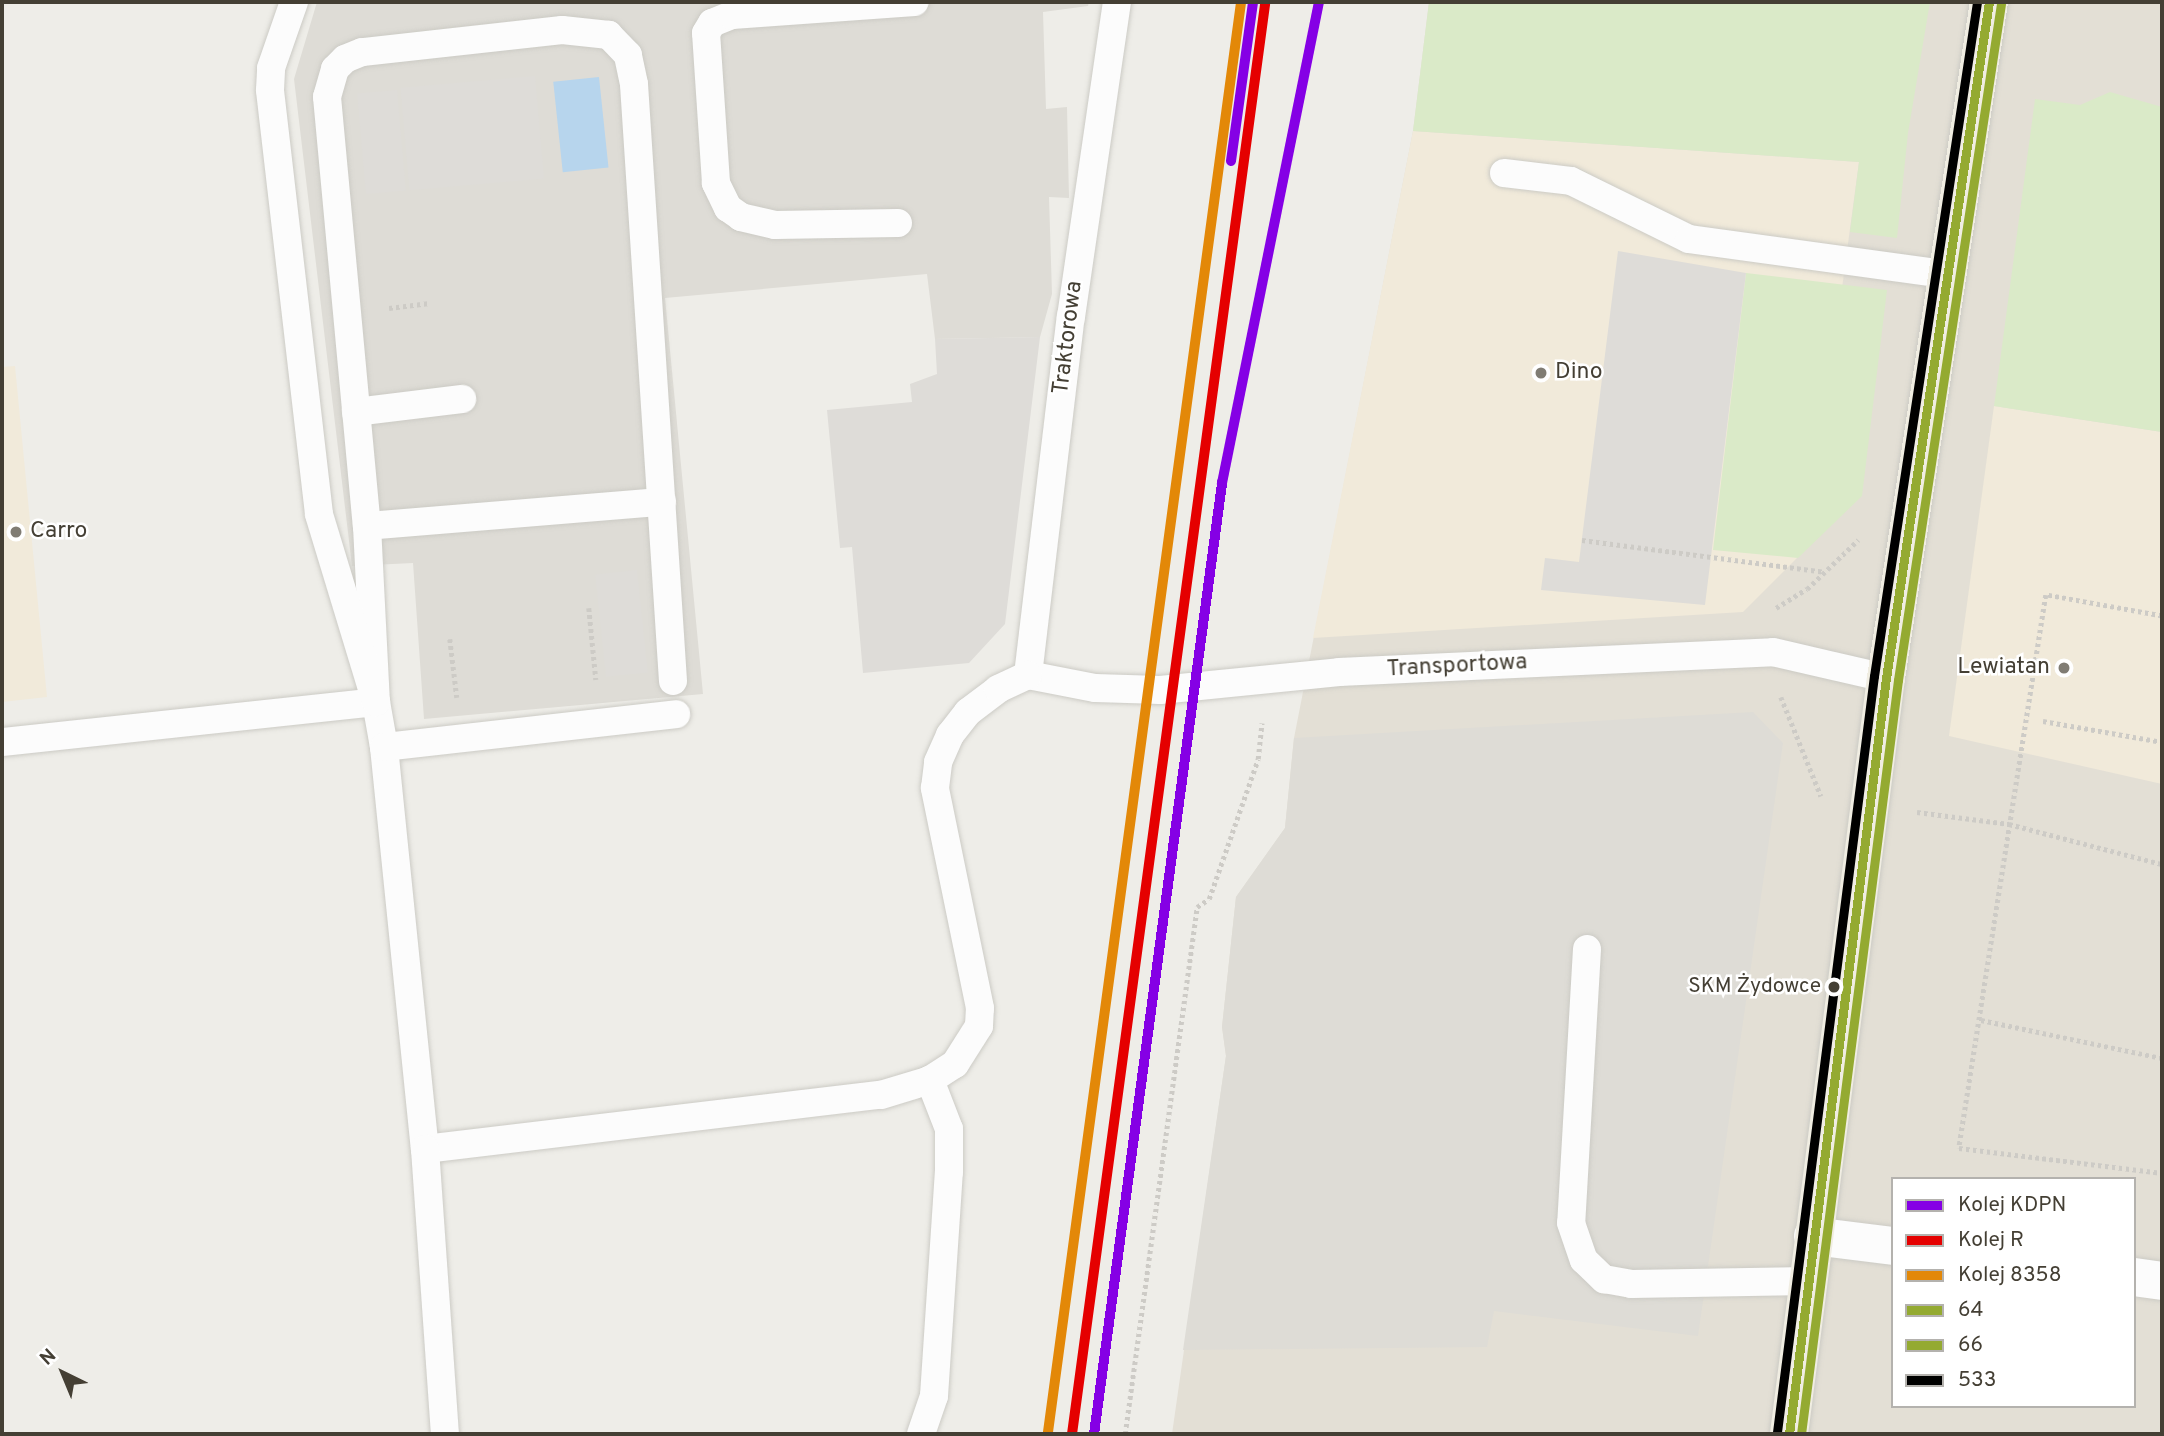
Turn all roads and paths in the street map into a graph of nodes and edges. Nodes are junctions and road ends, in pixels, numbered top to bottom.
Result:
1 (294, 2) edge
2 (915, 2) edge
3 (1117, 2) edge
4 (1989, 2) edge
5 (1504, 173) dead end
6 (898, 223) dead end
7 (1946, 274) junction
8 (462, 398) dead end
9 (356, 412) junction
10 (662, 502) junction
11 (367, 526) junction
12 (1582, 540) dead end
13 (1825, 572) dead end
14 (589, 608) dead end
15 (2162, 616) edge
16 (1028, 675) junction
17 (1885, 677) junction
18 (673, 681) dead end
19 (1775, 683) dead end
20 (596, 688) dead end
21 (376, 702) junction
22 (1263, 711) dead end
23 (676, 714) dead end
24 (2043, 722) dead end
25 (2, 742) edge
26 (2162, 742) edge
27 (384, 747) junction
28 (1823, 800) dead end
29 (1915, 812) dead end
30 (2009, 824) junction
31 (2162, 864) edge
32 (1587, 949) dead end
33 (1980, 1020) junction
34 (2162, 1058) edge
35 (930, 1080) junction
36 (425, 1149) junction
37 (2162, 1173) edge
38 (1813, 1236) junction
39 (1891, 1246) edge
40 (2136, 1277) edge
41 (2162, 1280) edge
42 (1808, 1281) junction
43 (444, 1434) edge
44 (921, 1434) edge
45 (1125, 1434) edge
46 (1789, 1434) edge

1 - 21 lane
2 - 6 lane
3 - 16 lane, Traktorowa
4 - 7 main road
5 - 7 lane
7 - 17 main road
8 - 9 lane
9 - 10 lane
9 - 11 lane
10 - 11 lane
10 - 18 lane
11 - 21 lane
12 - 13 path
14 - 20 path
15 - 30 path
16 - 17 lane, Transportowa
16 - 35 lane
17 - 38 main road
19 - 28 path
21 - 25 lane
21 - 27 lane
22 - 45 path
23 - 27 lane
24 - 26 path
27 - 36 lane
29 - 30 path
30 - 31 path
30 - 33 path
32 - 42 lane
33 - 34 path
33 - 37 path
35 - 36 lane
35 - 44 lane
36 - 43 lane
38 - 39 street
38 - 42 main road
40 - 41 street
42 - 46 main road

